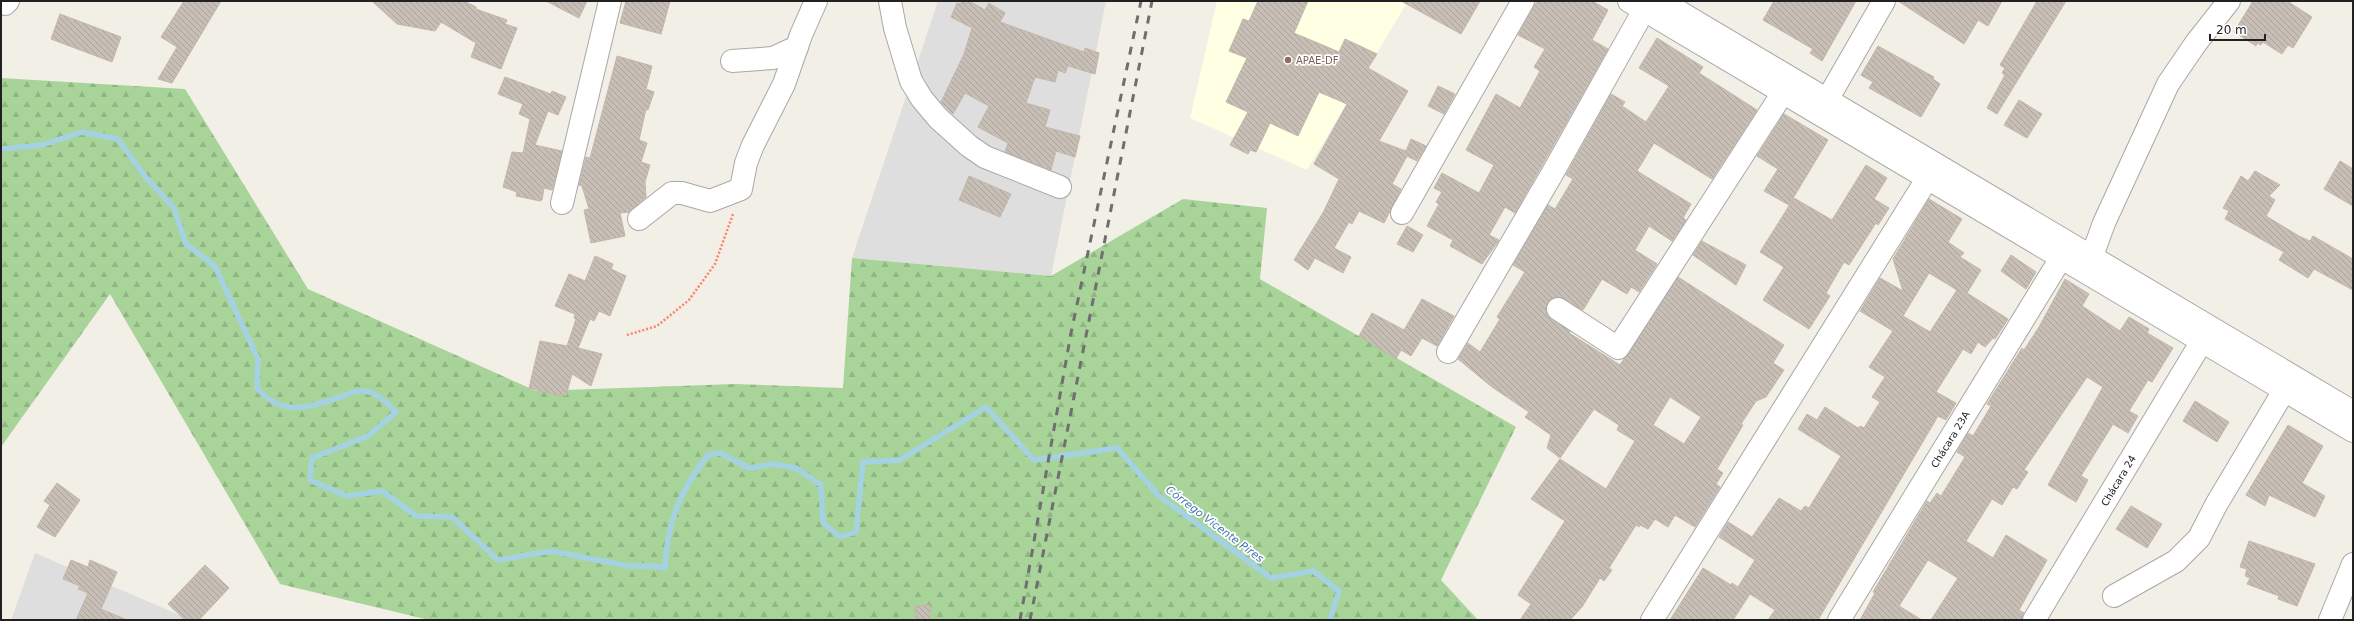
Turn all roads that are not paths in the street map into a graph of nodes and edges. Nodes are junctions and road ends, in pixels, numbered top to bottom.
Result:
1 (610, 1) edge
2 (816, 1) edge
3 (890, 1) edge
4 (1523, 1) edge
5 (1884, 1) edge
6 (2229, 1) edge
7 (1645, 4) edge
8 (797, 47) junction
9 (732, 61) dead end
10 (1784, 91) junction
11 (1827, 100) junction
12 (1927, 179) junction
13 (1060, 187) dead end
14 (562, 203) dead end
15 (1402, 213) dead end
16 (638, 219) dead end
17 (2092, 256) junction
18 (2061, 258) junction
19 (1558, 309) dead end
20 (2202, 341) junction
21 (1448, 352) dead end
22 (2289, 383) junction
23 (2353, 412) edge
24 (2353, 431) edge
25 (2353, 564) edge
26 (2114, 596) dead end
27 (1652, 620) edge
28 (1839, 620) edge
29 (2034, 620) edge
30 (2330, 620) edge

1 - 14 street
2 - 8 street
3 - 13 street
4 - 15 street
5 - 11 street
6 - 17 street
7 - 10 street
7 - 11 street
7 - 21 street
8 - 9 street
8 - 16 street
10 - 12 street
10 - 19 street
11 - 17 street
12 - 18 street
12 - 27 street
17 - 22 street
18 - 20 street
18 - 28 street, Chácara 23A
20 - 22 street
20 - 29 street, Chácara 24
22 - 23 street
22 - 24 street
22 - 26 street
25 - 30 street

